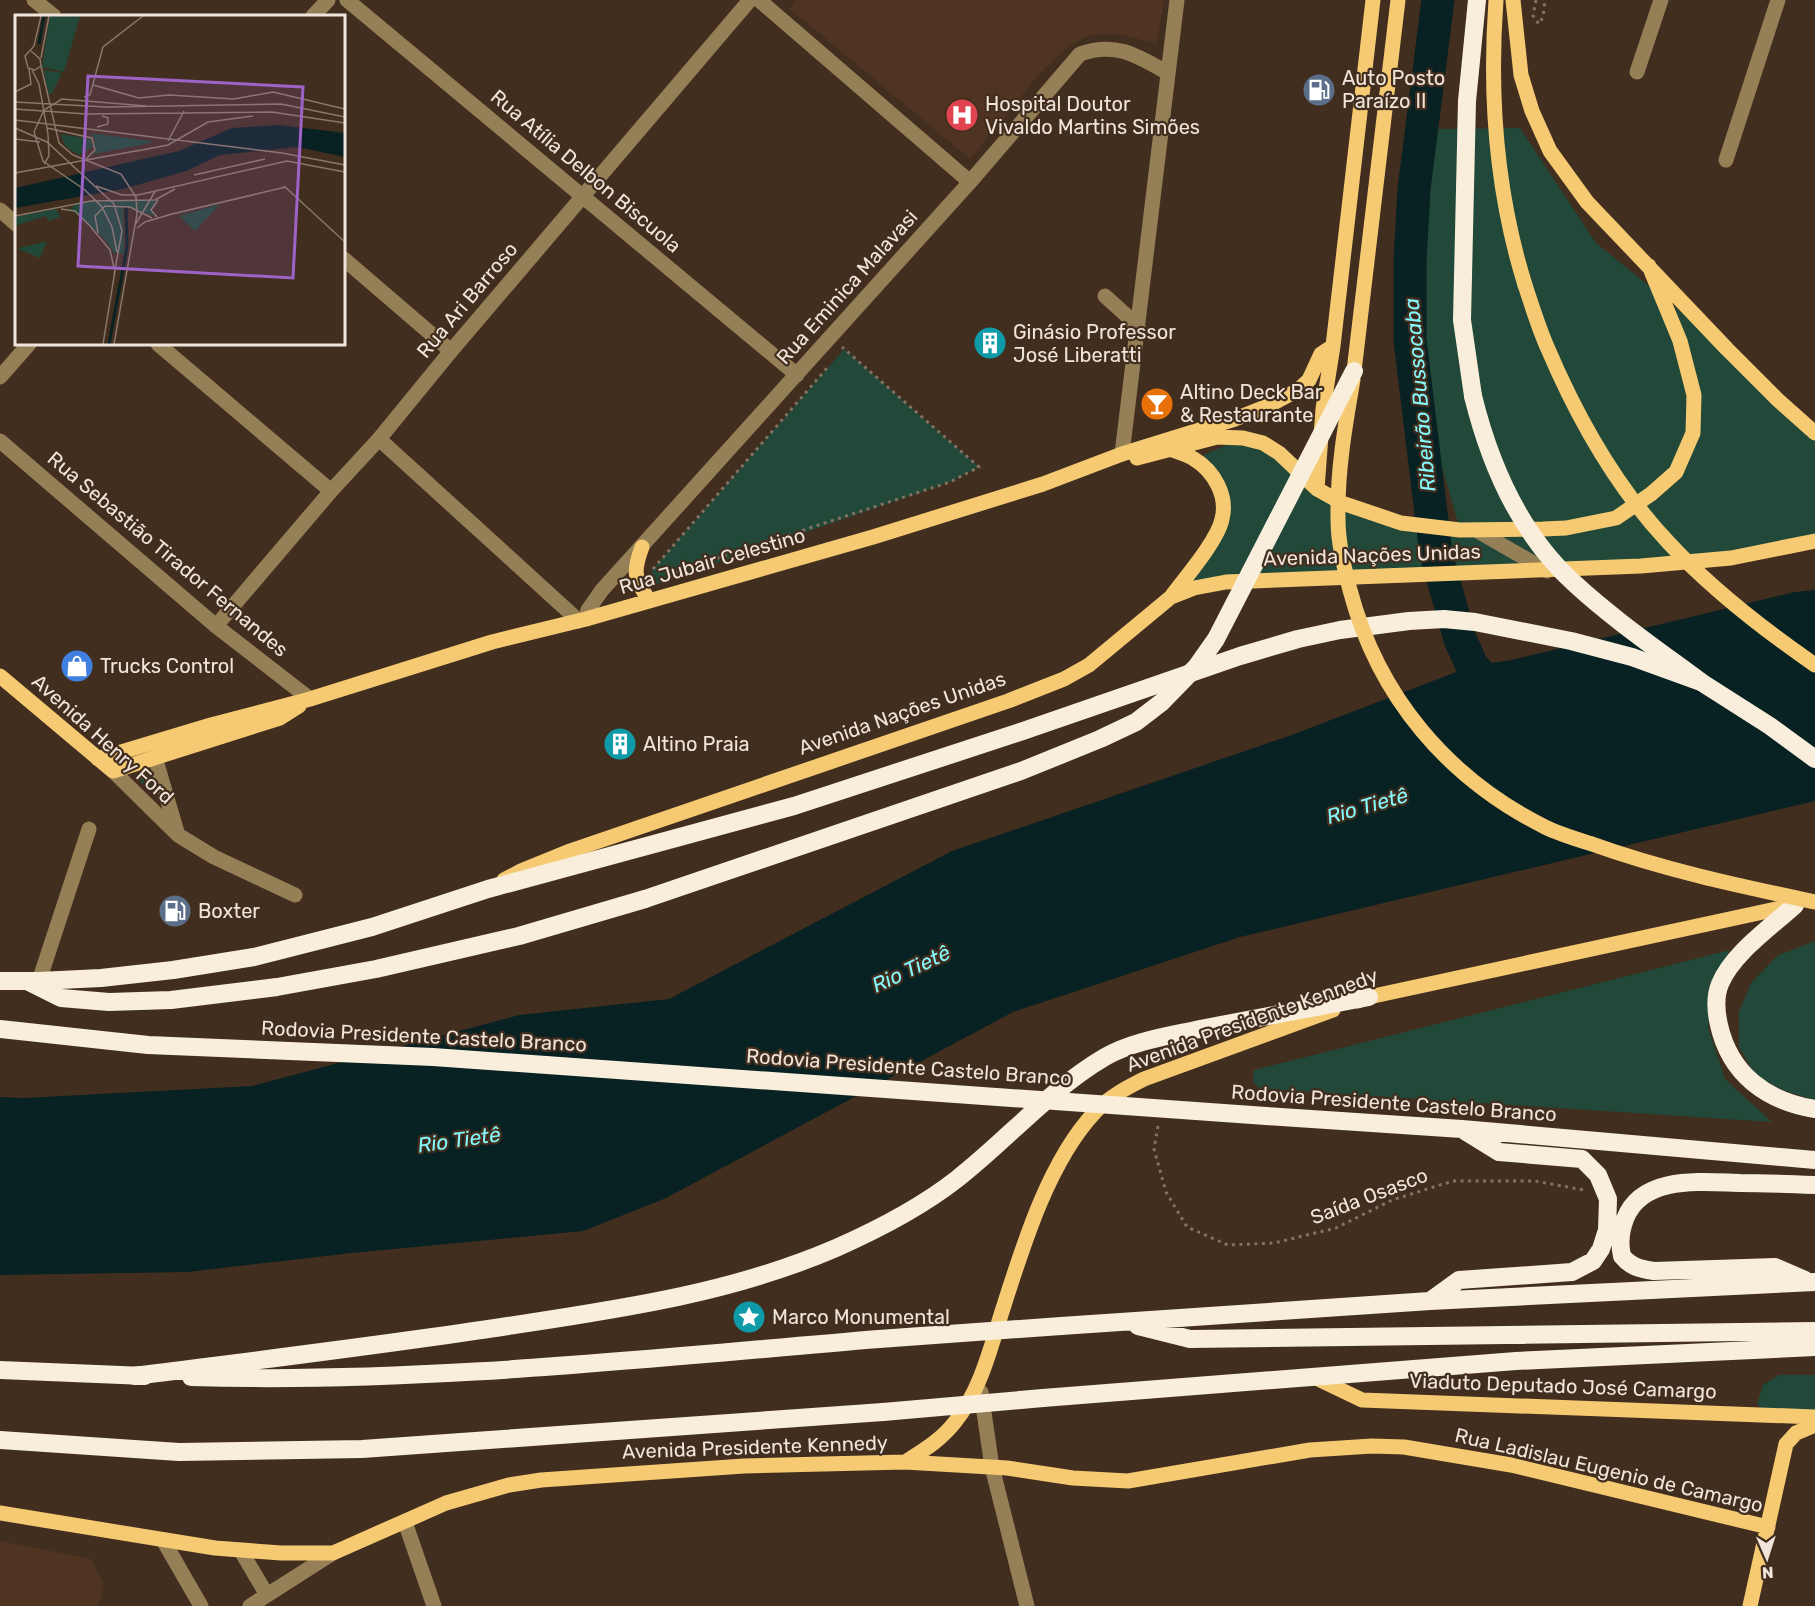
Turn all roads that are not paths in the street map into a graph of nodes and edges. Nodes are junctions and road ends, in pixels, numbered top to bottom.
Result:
1 (34, 0) edge
2 (328, 0) edge
3 (348, 0) edge
4 (750, 0) edge
5 (759, 0) edge
6 (1178, 0) edge
7 (1373, 0) edge
8 (1398, 0) edge
9 (1478, 0) edge
10 (1496, 0) edge
11 (1513, 0) edge
12 (1661, 0) edge
13 (1779, 0) edge
14 (53, 15) edge
15 (314, 15) edge
16 (1637, 72) dead end
17 (1168, 73) junction
18 (1726, 160) dead end
19 (970, 182) junction
20 (584, 196) junction
21 (0, 210) edge
22 (15, 223) edge
23 (345, 261) edge
24 (1649, 266) junction
25 (1105, 296) dead end
26 (1138, 326) junction
27 (28, 345) edge
28 (159, 345) edge
29 (1333, 346) junction
30 (450, 351) junction
31 (1354, 371) junction
32 (797, 375) junction
33 (0, 377) edge
34 (1815, 433) edge
35 (379, 439) junction
36 (0, 441) edge
37 (1173, 450) junction
38 (1122, 454) junction
39 (1317, 489) junction
40 (331, 490) junction
41 (1476, 530) junction
42 (1815, 541) edge
43 (642, 547) junction
44 (1547, 571) junction
45 (1171, 597) junction
46 (649, 601) junction
47 (583, 620) junction
48 (216, 626) junction
49 (1815, 664) edge
50 (0, 676) edge
51 (1701, 682) junction
52 (309, 699) junction
53 (155, 757) junction
54 (98, 759) junction
55 (1815, 759) edge
56 (113, 771) junction
57 (89, 829) dead end
58 (178, 835) junction
59 (488, 889) junction
60 (295, 895) dead end
61 (1815, 901) edge
62 (1795, 905) junction
63 (0, 981) edge
64 (32, 981) junction
65 (1369, 997) junction
66 (0, 1029) edge
67 (1815, 1109) edge
68 (1462, 1129) junction
69 (1815, 1160) edge
70 (1815, 1185) edge
71 (1813, 1282) edge
72 (1430, 1301) junction
73 (1122, 1322) junction
74 (1815, 1331) edge
75 (1815, 1347) edge
76 (0, 1370) edge
77 (134, 1376) junction
78 (1314, 1377) junction
79 (979, 1381) junction
80 (1815, 1418) edge
81 (1815, 1425) edge
82 (0, 1440) edge
83 (905, 1462) junction
84 (992, 1467) junction
85 (0, 1513) edge
86 (405, 1522) junction
87 (1768, 1527) junction
88 (163, 1540) junction
89 (241, 1551) junction
90 (333, 1553) junction
91 (267, 1595) junction
92 (201, 1606) edge
93 (250, 1606) edge
94 (434, 1606) edge
95 (1028, 1606) edge
96 (1750, 1606) edge

1 - 14 street
2 - 15 street
3 - 20 street, Rua Atília Delbon Biscuola
4 - 20 street, Rua Ari Barroso
5 - 19 street
6 - 17 street
7 - 29 main road
8 - 31 main road
9 - 51 highway, bridge
10 - 49 main road, bridge
11 - 24 main road
12 - 16 street
13 - 18 street
17 - 19 street, Rua Eminica Malavasi
17 - 26 street
19 - 32 street, Rua Eminica Malavasi
20 - 30 street, Rua Ari Barroso
20 - 32 street, Rua Atília Delbon Biscuola
21 - 22 street
23 - 30 street
24 - 34 main road
24 - 41 main road
25 - 26 street
26 - 38 street
27 - 33 street
28 - 40 street
29 - 38 main road, Rua Jubair Celestino
29 - 39 main road
30 - 35 street, Rua Ari Barroso
31 - 61 main road, bridge
31 - 64 highway, bridge
32 - 43 street, Rua Eminica Malavasi
35 - 40 street, Rua Ari Barroso
35 - 47 street
36 - 48 street, Rua Sebastião Tirador Fernandes
37 - 38 main road
37 - 39 main road
37 - 45 main road
38 - 46 main road, Rua Jubair Celestino
39 - 41 main road
40 - 48 street, Rua Ari Barroso
41 - 44 street
42 - 44 main road, Avenida Nações Unidas
43 - 46 main road
43 - 47 street, Rua Eminica Malavasi
44 - 45 main road, Avenida Nações Unidas
45 - 59 main road, Avenida Nações Unidas
46 - 47 main road, Rua Jubair Celestino
47 - 52 main road, Rua Jubair Celestino
48 - 52 street, Rua Sebastião Tirador Fernandes
50 - 54 main road, Avenida Henry Ford
51 - 55 highway
51 - 59 highway, bridge
52 - 53 main road, Rua Jubair Celestino
52 - 54 main road, Rua Jubair Celestino
53 - 56 main road, Rua Jubair Celestino
53 - 58 street, Avenida Henry Ford
54 - 56 main road, Avenida Henry Ford
56 - 58 street, Avenida Henry Ford
57 - 64 street
58 - 60 street, Avenida Henry Ford
59 - 64 highway, Avenida Nações Unidas
61 - 62 main road, Avenida Presidente Kennedy
62 - 65 main road, Avenida Presidente Kennedy
62 - 67 highway
63 - 64 highway, Avenida Nações Unidas
65 - 77 highway
65 - 79 main road, Avenida Presidente Kennedy
66 - 68 highway, Rodovia Presidente Castelo Branco, bridge
68 - 69 highway, Rodovia Presidente Castelo Branco
68 - 72 highway
70 - 71 highway
71 - 72 highway
72 - 73 highway
73 - 74 highway
73 - 77 highway, bridge
75 - 78 highway
76 - 77 highway
78 - 80 main road, Viaduto Deputado José Camargo
78 - 82 highway, bridge
79 - 83 main road, Avenida Presidente Kennedy
79 - 84 street
81 - 87 main road
83 - 84 main road, Rua Ladislau Eugenio de Camargo
83 - 86 main road, Avenida Presidente Kennedy
84 - 87 main road, Rua Ladislau Eugenio de Camargo
84 - 95 street
85 - 88 main road, Avenida Presidente Kennedy
86 - 90 main road, Avenida Presidente Kennedy
86 - 94 street
87 - 96 main road
88 - 89 main road, Avenida Presidente Kennedy
88 - 92 street
89 - 90 main road, Avenida Presidente Kennedy
89 - 91 street
90 - 91 street
91 - 93 street

